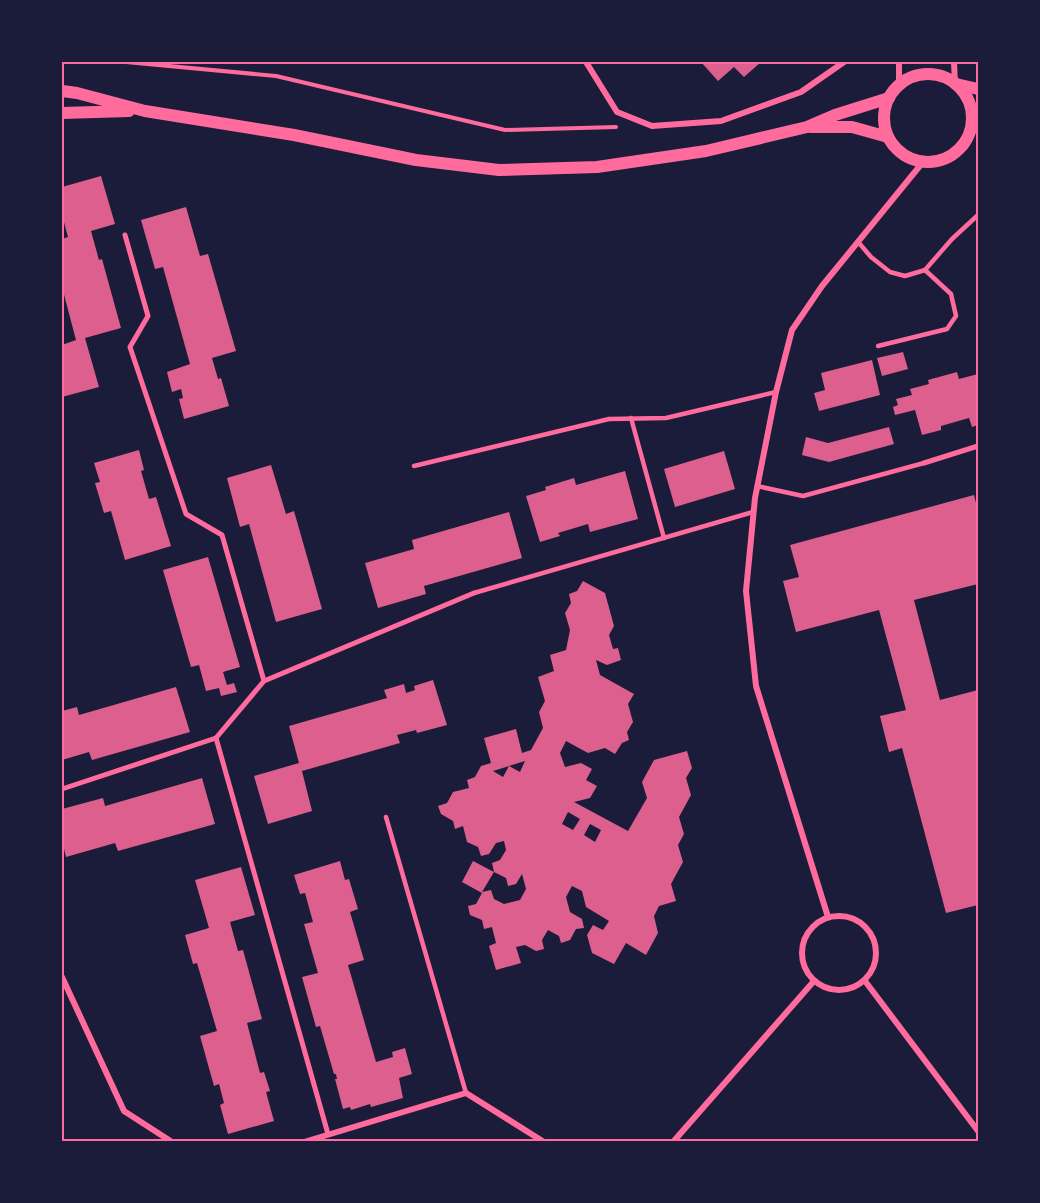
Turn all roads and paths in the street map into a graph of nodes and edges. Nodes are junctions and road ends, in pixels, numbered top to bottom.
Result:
1 (126, 62) edge
2 (586, 62) edge
3 (844, 62) edge
4 (899, 62) edge
5 (954, 62) edge
6 (899, 84) junction
7 (955, 84) junction
8 (978, 89) edge
9 (62, 91) edge
10 (889, 98) junction
11 (145, 111) junction
12 (62, 112) edge
13 (978, 125) edge
14 (618, 127) dead end
15 (807, 127) junction
16 (968, 134) junction
17 (888, 137) junction
18 (923, 162) junction
19 (978, 215) edge
20 (125, 236) dead end
21 (859, 243) junction
22 (925, 270) junction
23 (878, 346) dead end
24 (776, 392) junction
25 (631, 418) junction
26 (978, 446) edge
27 (924, 464) joint
28 (414, 466) dead end
29 (757, 486) junction
30 (753, 512) junction
31 (664, 538) junction
32 (474, 593) joint
33 (264, 681) junction
34 (216, 738) junction
35 (62, 789) edge
36 (386, 817) dead end
37 (828, 917) junction
38 (62, 976) edge
39 (814, 981) junction
40 (865, 981) junction
41 (466, 1093) junction
42 (978, 1131) edge
43 (327, 1134) junction
44 (172, 1142) edge
45 (304, 1142) edge
46 (544, 1142) edge
47 (673, 1142) edge

1 - 14 path
2 - 3 street
4 - 6 street
5 - 7 street
6 - 7 main road
6 - 10 main road
7 - 8 main road
7 - 16 main road
9 - 11 main road
10 - 15 main road
10 - 17 main road
11 - 12 main road
11 - 15 main road
13 - 16 main road
15 - 17 main road
16 - 18 main road
17 - 18 main road
18 - 21 street
19 - 22 lane
20 - 33 street
21 - 22 lane
21 - 24 street
22 - 23 lane
24 - 25 lane
24 - 29 street
25 - 28 lane
25 - 31 lane
26 - 27 street
27 - 29 lane
29 - 30 street
30 - 31 lane
30 - 37 street
31 - 32 lane
32 - 33 street
33 - 34 street
34 - 35 street
34 - 43 street
36 - 41 lane
37 - 39 street
37 - 40 street
38 - 44 street
39 - 40 street
39 - 47 street
40 - 42 street
41 - 43 street
41 - 46 street
43 - 45 street

